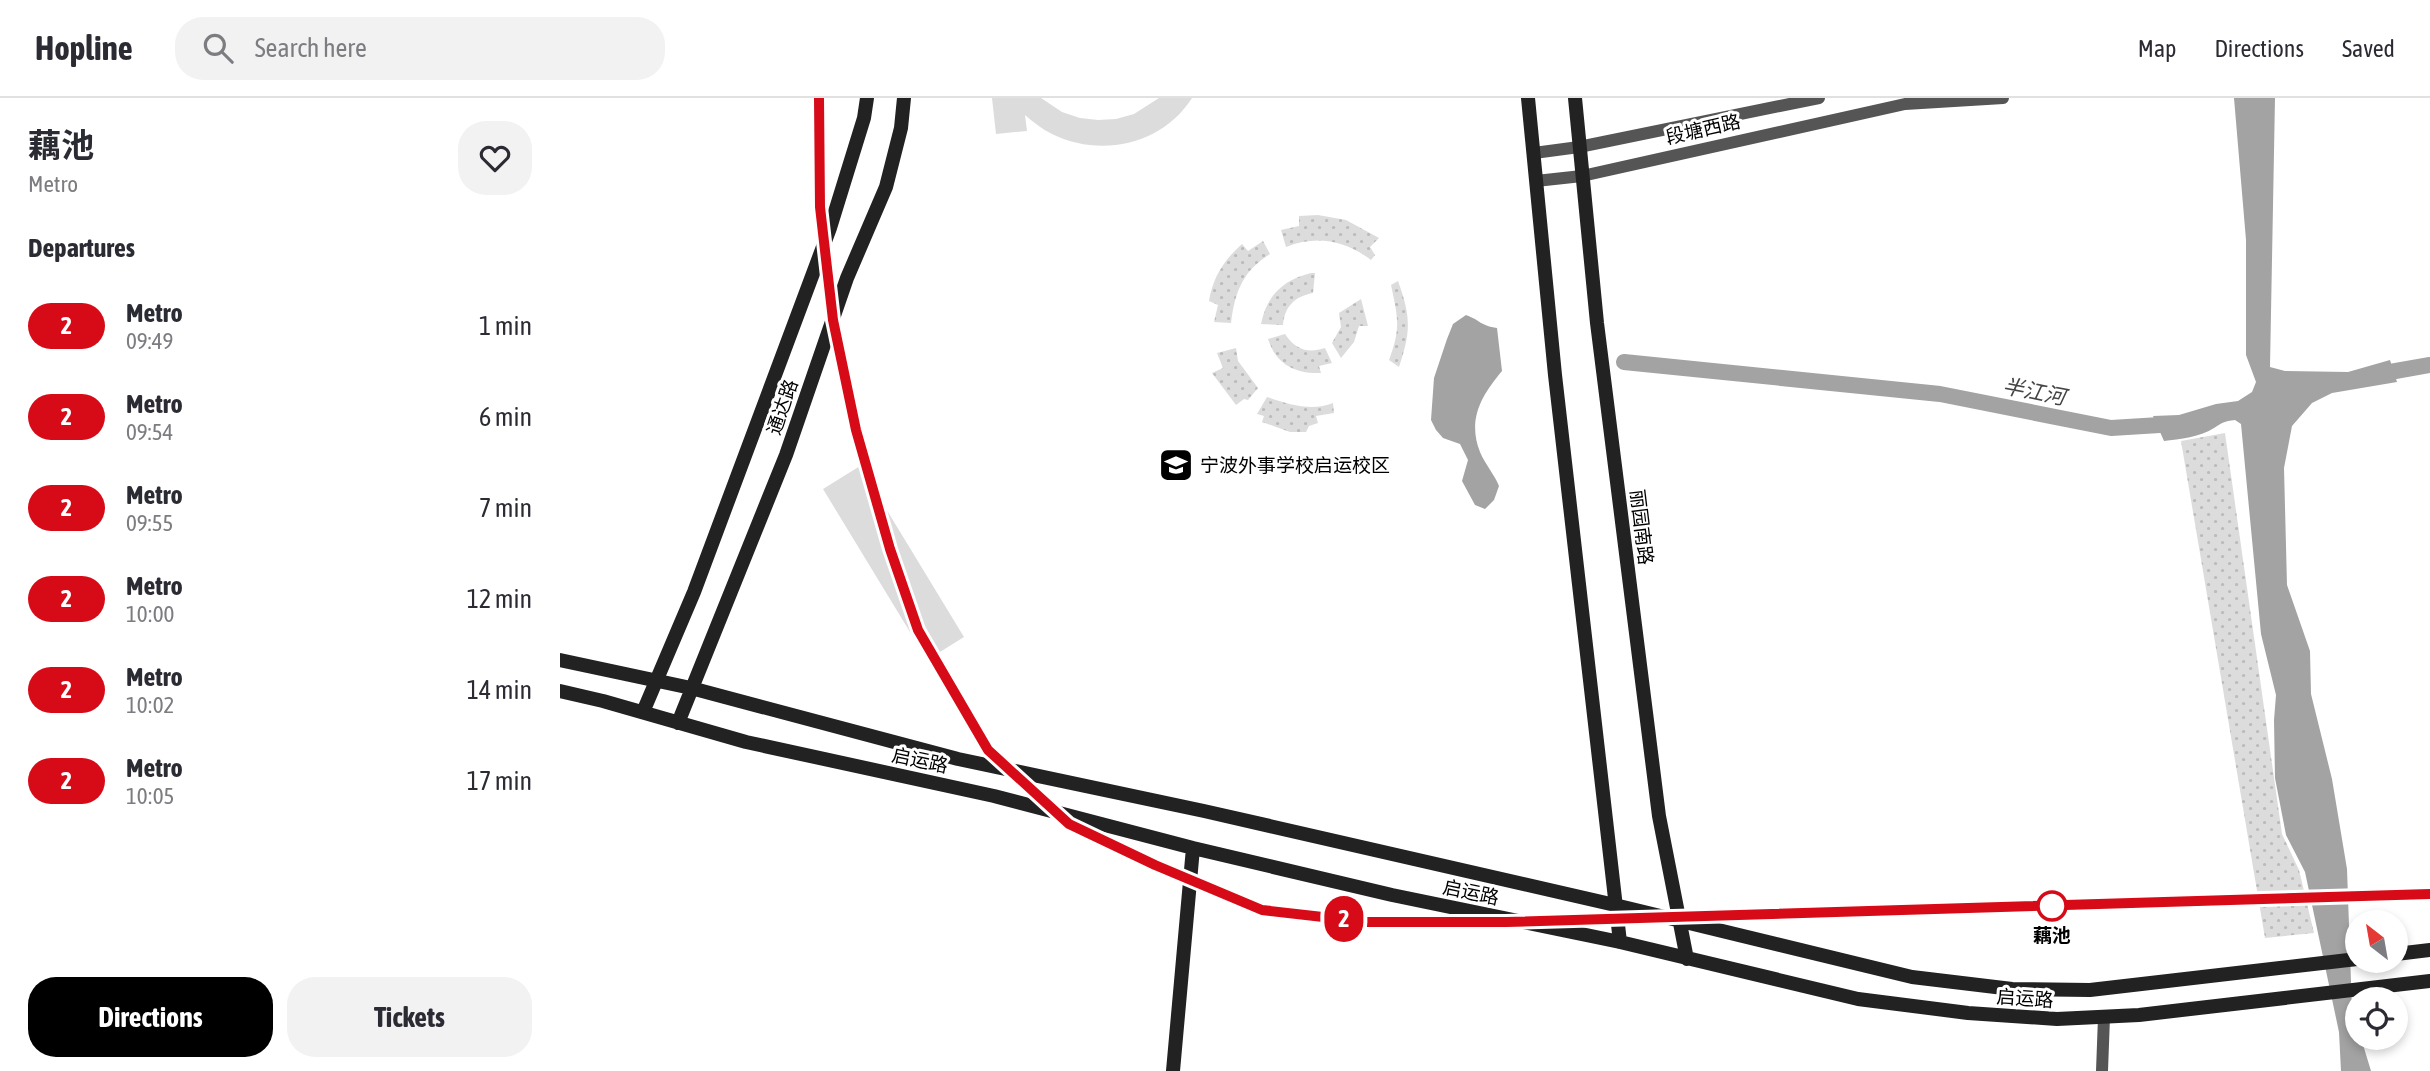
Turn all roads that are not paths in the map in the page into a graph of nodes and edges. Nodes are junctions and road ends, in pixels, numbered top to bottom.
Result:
1 (867, 98) edge
2 (904, 98) edge
3 (1528, 98) edge
4 (1575, 98) edge
5 (1819, 98) edge
6 (2003, 98) edge
7 (1904, 101) edge
8 (1579, 147) junction
9 (1534, 153) junction
10 (1582, 176) junction
11 (1536, 181) junction
12 (560, 660) edge
13 (656, 682) junction
14 (691, 688) junction
15 (560, 691) edge
16 (643, 712) junction
17 (678, 723) junction
18 (1193, 848) junction
19 (1615, 905) junction
20 (1679, 919) junction
21 (1620, 942) junction
22 (2430, 950) edge
23 (2408, 953) edge
24 (1687, 959) junction
25 (2345, 960) edge
26 (2430, 981) edge
27 (2104, 1017) junction
28 (1173, 1071) edge
29 (2102, 1071) edge

1 - 13 main road, 通达路
2 - 14 main road, 通达路
3 - 9 main road
4 - 8 main road, 丽园南路
5 - 8 street, 段塘西路
6 - 7 street, 段塘西路
7 - 10 street, 段塘西路
8 - 9 street, 段塘西路
8 - 10 main road, 丽园南路
9 - 11 main road
10 - 11 street, 段塘西路
10 - 20 main road, 丽园南路
11 - 19 main road
12 - 13 main road, 启运路
13 - 14 main road, 启运路
13 - 16 main road, 通达路
14 - 17 main road, 通达路
14 - 19 main road, 启运路
15 - 16 main road, 启运路
16 - 17 main road, 启运路
17 - 18 main road, 启运路
18 - 21 main road, 启运路
18 - 28 main road
19 - 20 main road, 启运路
19 - 21 main road
20 - 24 main road, 丽园南路
20 - 25 main road, 启运路
21 - 24 main road, 启运路
22 - 23 main road
24 - 27 main road, 启运路
26 - 27 main road, 启运路
27 - 29 street

